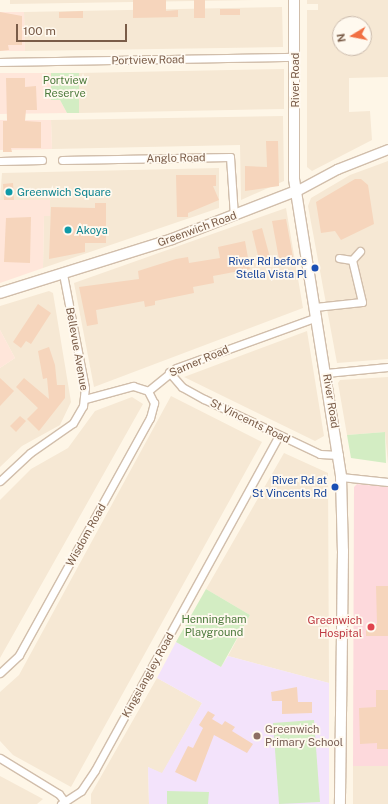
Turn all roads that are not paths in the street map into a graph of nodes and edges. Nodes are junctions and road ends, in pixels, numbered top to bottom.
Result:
1 (294, 0) edge
2 (295, 57) junction
3 (0, 62) edge
4 (388, 149) edge
5 (42, 160) dead end
6 (62, 160) dead end
7 (0, 161) edge
8 (296, 191) junction
9 (234, 215) junction
10 (360, 252) dead end
11 (339, 258) dead end
12 (352, 260) junction
13 (64, 274) junction
14 (0, 293) edge
15 (315, 307) junction
16 (316, 317) junction
17 (388, 367) edge
18 (169, 372) junction
19 (326, 373) junction
20 (148, 391) junction
21 (85, 400) junction
22 (279, 435) junction
23 (339, 455) junction
24 (341, 477) junction
25 (0, 481) edge
26 (388, 482) edge
27 (0, 673) edge
28 (0, 758) edge
29 (67, 802) edge
30 (340, 804) edge

1 - 2 main road, River Road
2 - 3 street, Portview Road
2 - 8 main road, River Road
4 - 8 street, Greenwich Road
5 - 7 street
6 - 9 street, Anglo Road
8 - 9 main road, Greenwich Road
8 - 15 main road, River Road
9 - 13 main road, Greenwich Road
10 - 12 street
11 - 12 street
12 - 15 street
13 - 14 main road, Greenwich Road
13 - 21 street, Bellevue Avenue
15 - 16 main road, River Road
16 - 18 street, Sarner Road
16 - 19 main road, River Road
17 - 19 street
18 - 20 street, Sarner Road
18 - 22 street, St Vincents Road
19 - 23 main road, River Road
20 - 21 street
20 - 27 street, Wisdom Road
21 - 25 street, Bellevue Avenue
22 - 23 street, St Vincents Road
22 - 29 street, Kingslangley Road
23 - 24 main road, River Road
24 - 26 street
24 - 30 main road, River Road
28 - 29 street

